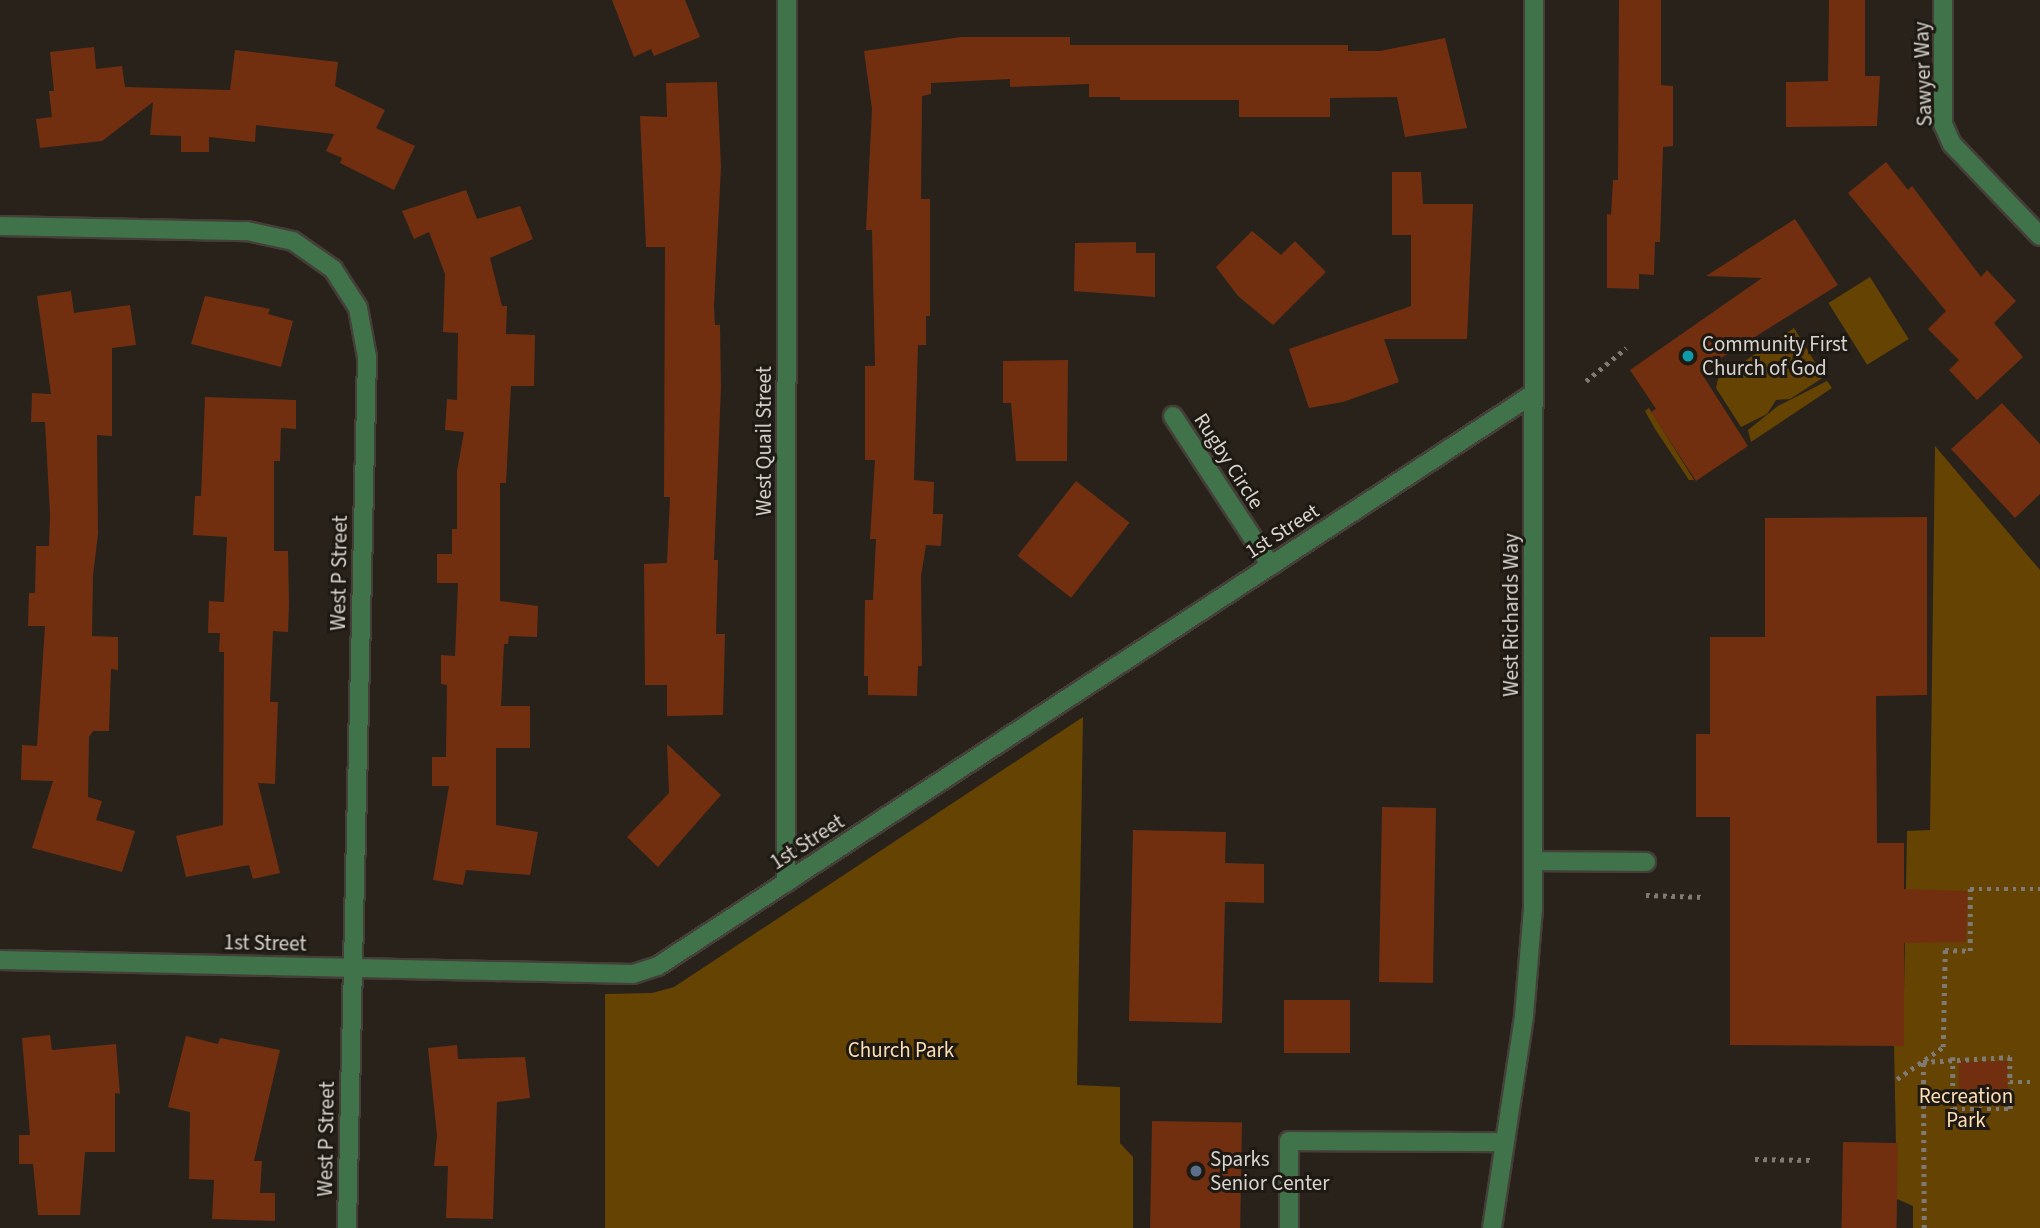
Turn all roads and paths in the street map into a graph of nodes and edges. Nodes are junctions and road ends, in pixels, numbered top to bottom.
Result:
1 (787, 0) edge
2 (1534, 0) edge
3 (1944, 0) edge
4 (0, 226) edge
5 (2040, 236) edge
6 (1626, 348) dead end
7 (1586, 381) dead end
8 (1533, 394) junction
9 (1172, 416) dead end
10 (1271, 566) junction
11 (1533, 861) junction
12 (1646, 862) dead end
13 (786, 883) junction
14 (2040, 889) edge
15 (1646, 895) dead end
16 (1704, 897) dead end
17 (0, 960) edge
18 (353, 968) junction
19 (1953, 1057) junction
20 (1923, 1062) junction
21 (1897, 1079) dead end
22 (2010, 1082) junction
23 (2035, 1082) dead end
24 (1504, 1142) junction
25 (1755, 1159) dead end
26 (1814, 1160) dead end
27 (347, 1228) edge
28 (1289, 1228) edge
29 (1492, 1228) edge
30 (1924, 1228) edge

1 - 13 street, West Quail Street
2 - 8 street, West Richards Way
3 - 5 street, Sawyer Way
4 - 18 street, West P Street
6 - 7 path
8 - 10 street, 1st Street
8 - 11 street, West Richards Way
9 - 10 street, Rugby Circle
10 - 13 street, 1st Street
11 - 12 street
11 - 24 street, West Richards Way
13 - 18 street, 1st Street
14 - 20 path
15 - 16 path
17 - 18 street, 1st Street
18 - 27 street, West P Street
19 - 20 path
19 - 22 path
19 - 22 path
20 - 21 path
20 - 30 path
22 - 23 path
24 - 28 street
24 - 29 street, West Richards Way
25 - 26 path

